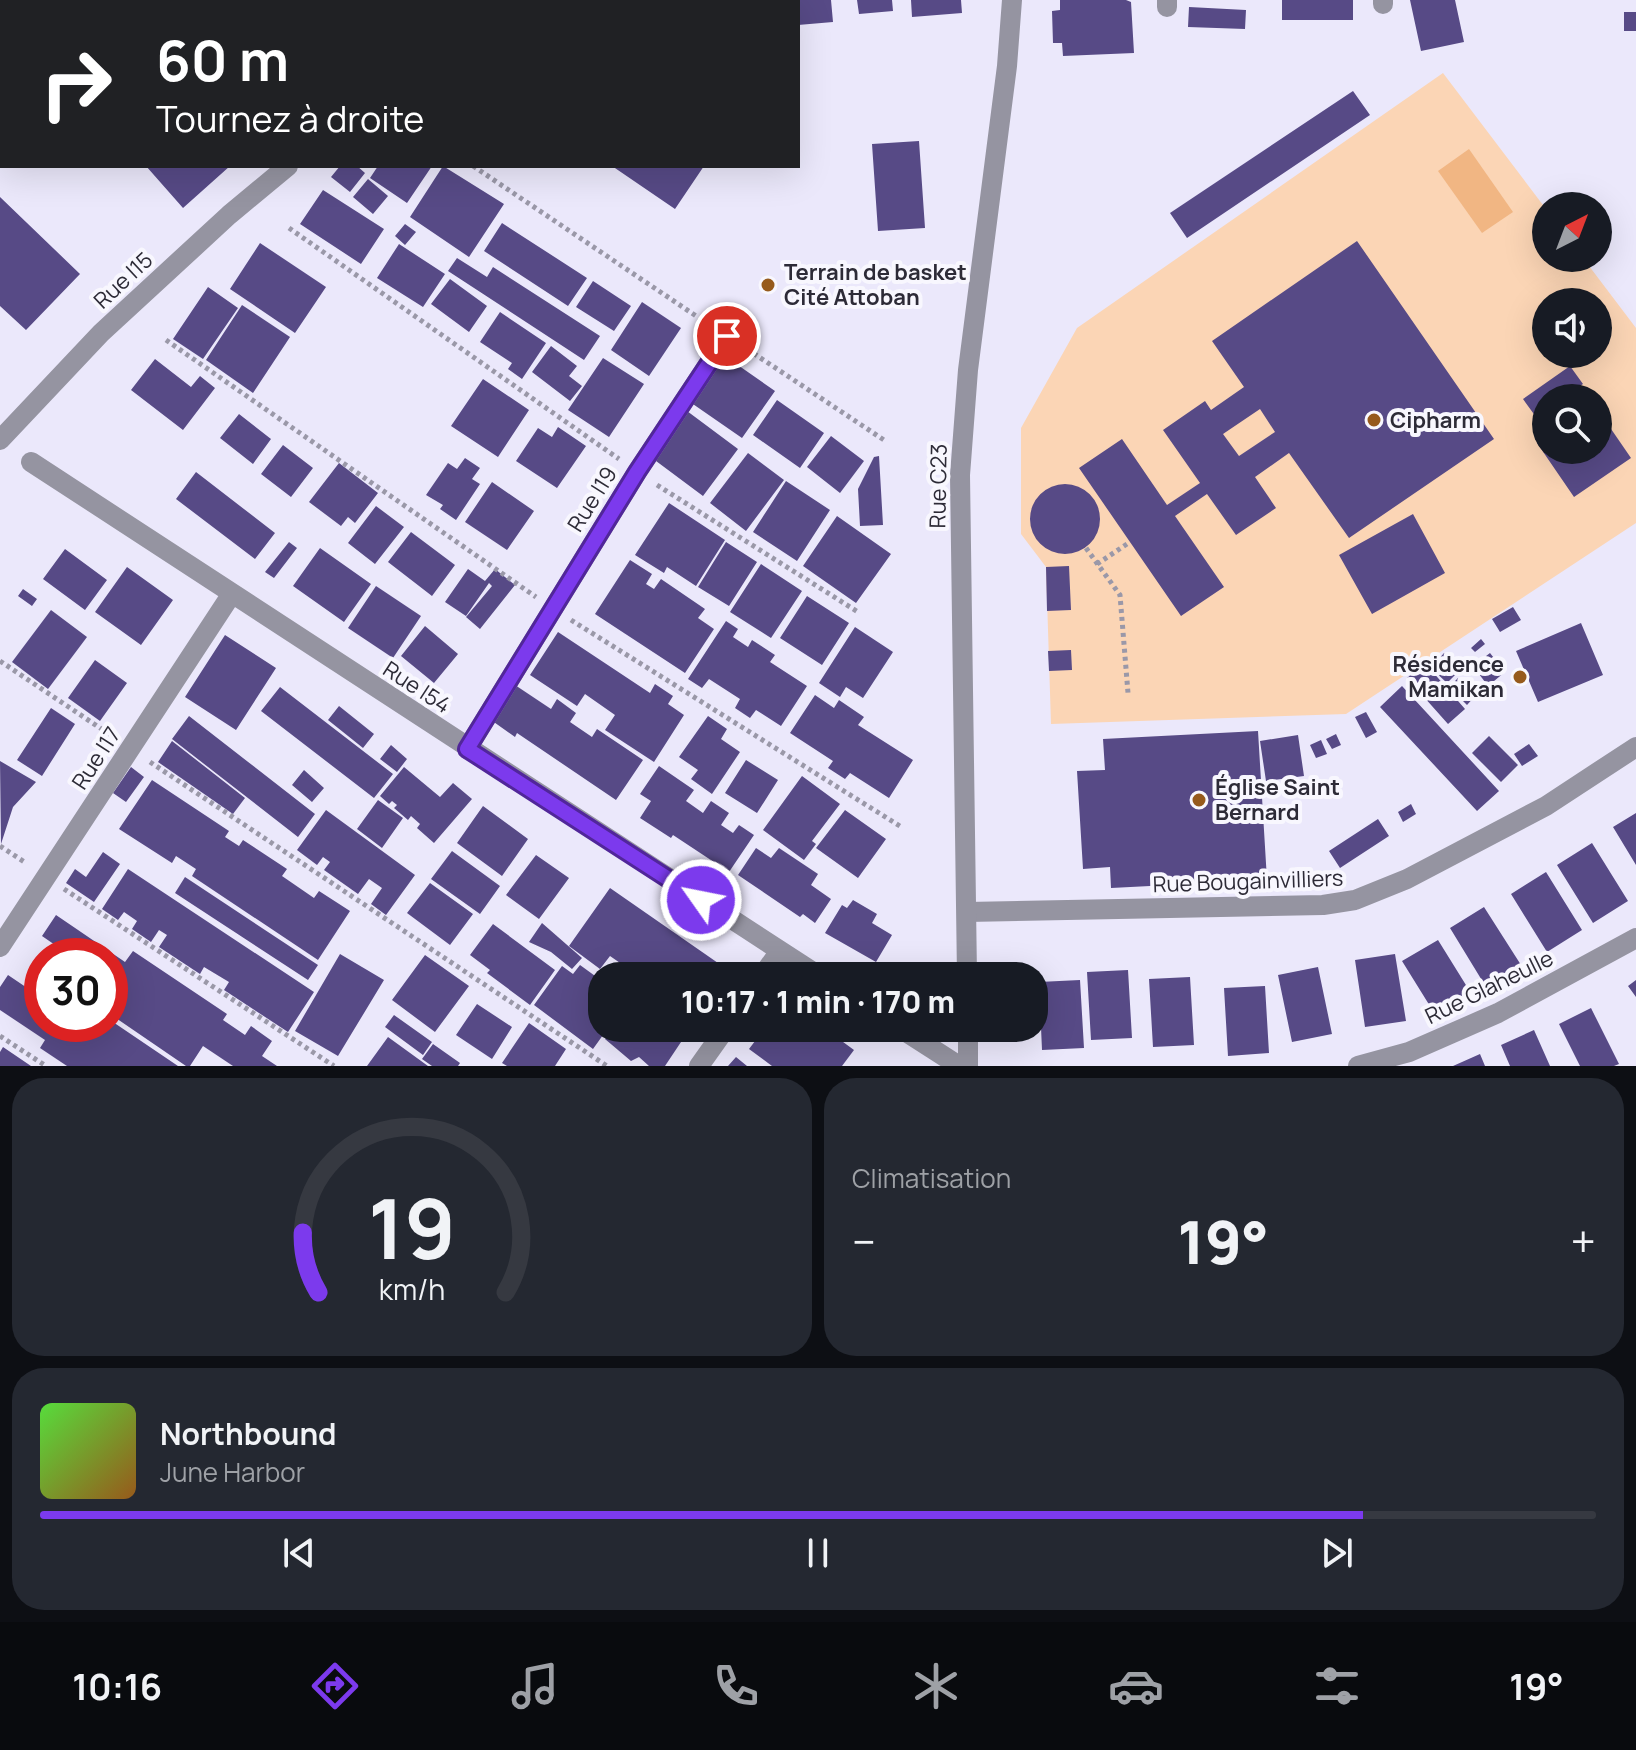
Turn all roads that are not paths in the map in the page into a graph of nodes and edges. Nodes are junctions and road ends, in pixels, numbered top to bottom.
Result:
1 (1012, 0) edge
2 (286, 168) edge
3 (727, 336) road end
4 (0, 440) edge
5 (31, 462) dead end
6 (231, 595) junction
7 (1636, 747) edge
8 (467, 749) junction
9 (967, 912) junction
10 (1636, 938) edge
11 (0, 947) edge
12 (780, 951) junction
13 (772, 962) edge
14 (797, 962) edge
15 (967, 962) edge
16 (716, 1042) edge
17 (922, 1042) edge
18 (968, 1042) edge
19 (699, 1066) edge
20 (959, 1066) edge
21 (968, 1066) edge
22 (1358, 1066) edge

1 - 9 street, Rue C23
2 - 4 street, Rue I15
3 - 8 street, Rue I19
5 - 6 street, Rue I54
6 - 8 street, Rue I54
6 - 11 street, Rue I17
7 - 9 street, Rue Bougainvilliers
8 - 12 street, Rue I54
9 - 15 street, Rue C23
10 - 22 street, Rue Glaheulle
12 - 13 street
12 - 14 street, Rue I54
16 - 19 street
17 - 20 street
18 - 21 street

